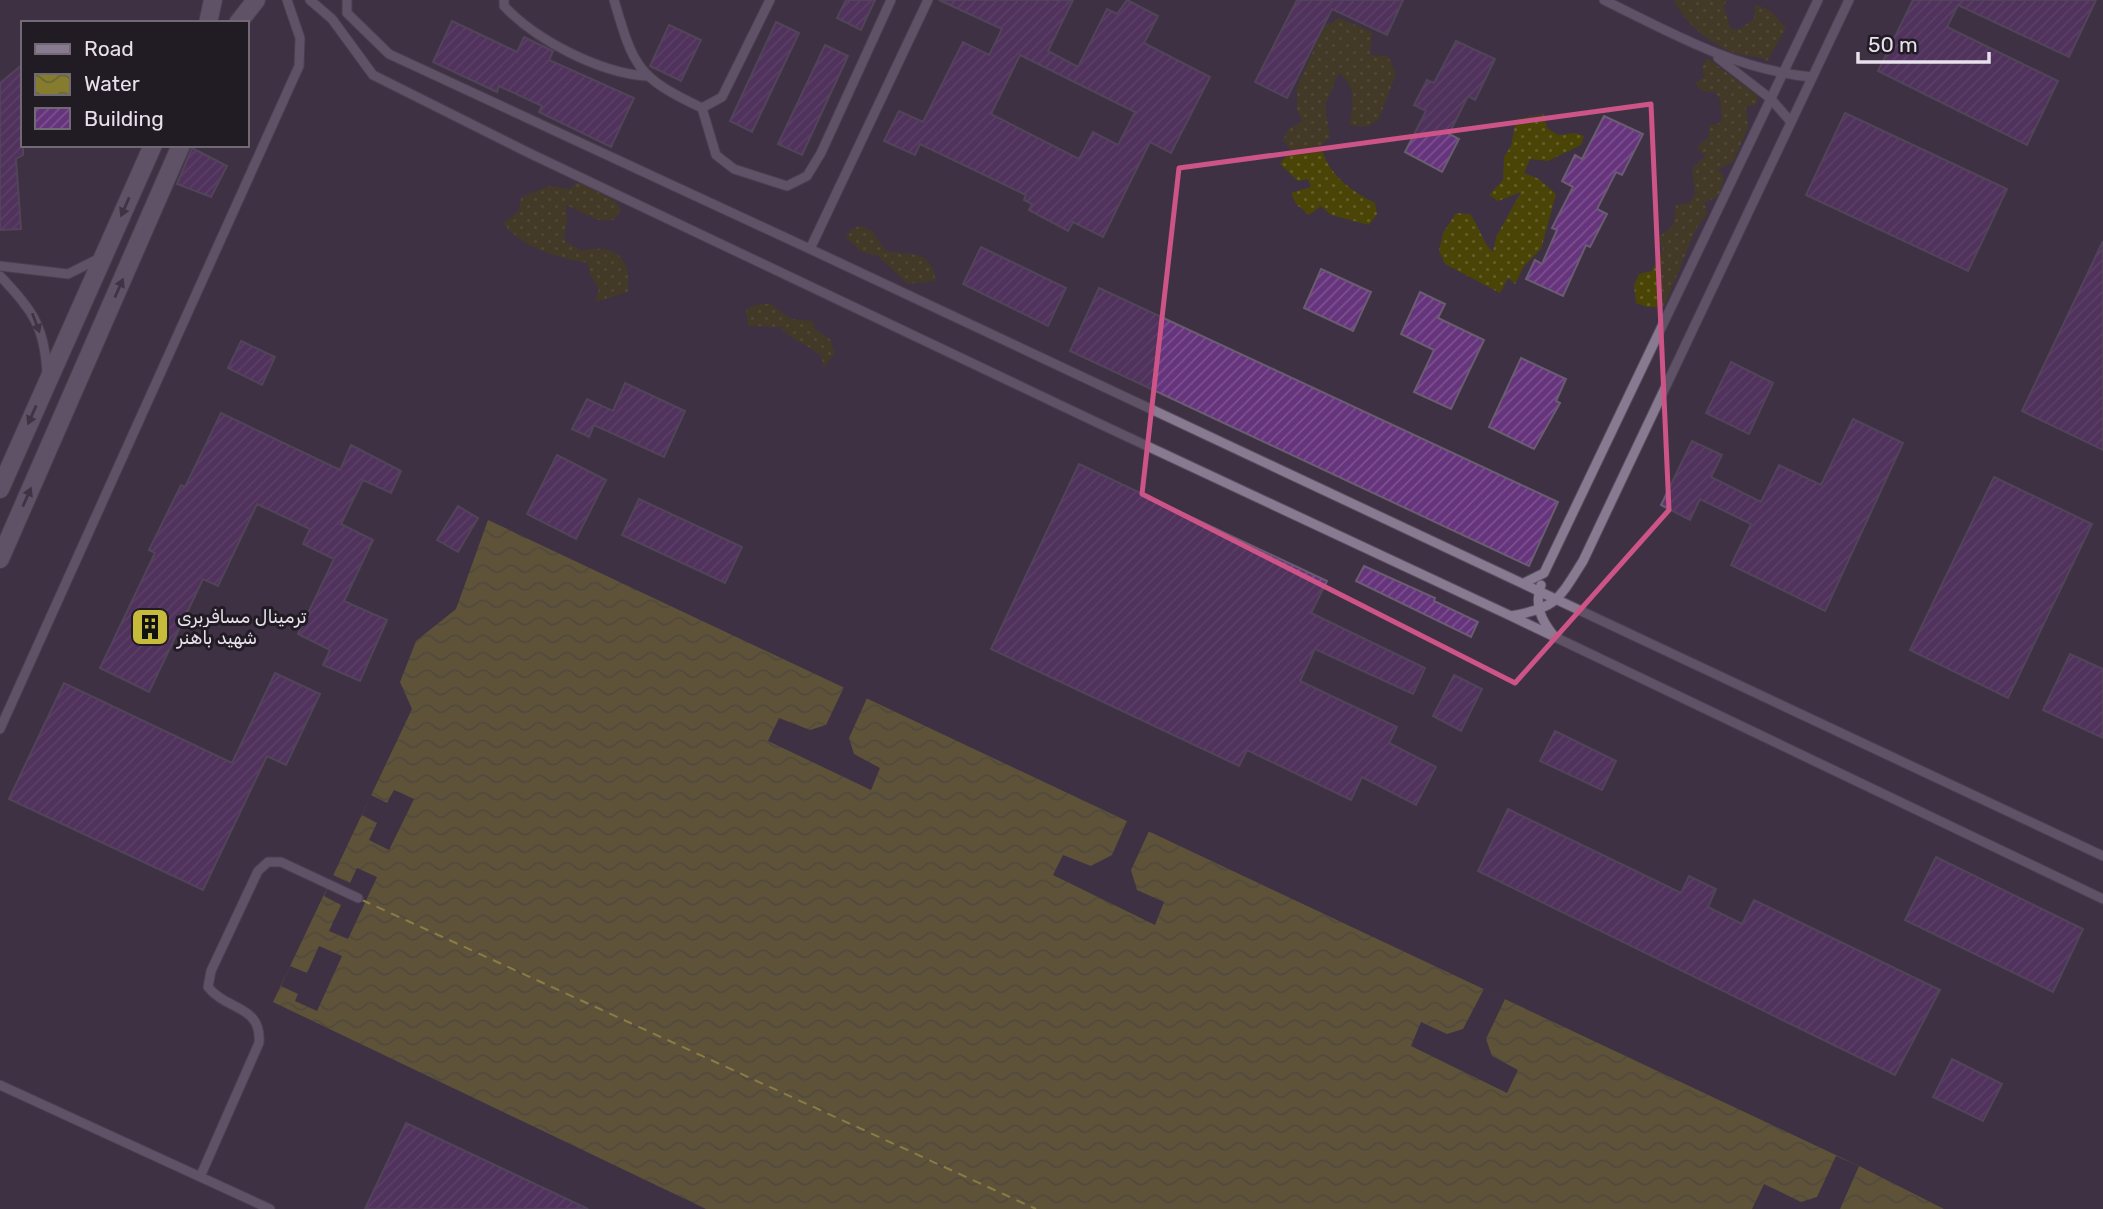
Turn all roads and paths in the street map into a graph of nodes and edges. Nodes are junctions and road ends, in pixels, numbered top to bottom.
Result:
1 (213, 0) edge
2 (256, 0) edge
3 (287, 0) edge
4 (310, 0) edge
5 (348, 0) edge
6 (504, 0) edge
7 (614, 0) edge
8 (769, 0) edge
9 (891, 0) edge
10 (928, 0) edge
11 (1604, 0) edge
12 (1818, 0) edge
13 (1849, 0) edge
14 (208, 21) edge
15 (240, 21) edge
16 (1711, 53) junction
17 (1783, 75) junction
18 (645, 76) junction
19 (1812, 77) junction
20 (1771, 99) junction
21 (702, 108) junction
22 (1791, 122) junction
23 (152, 147) edge
24 (180, 147) edge
25 (810, 249) junction
26 (103, 256) junction
27 (0, 266) edge
28 (0, 276) edge
29 (47, 381) junction
30 (0, 489) edge
31 (0, 559) edge
32 (1544, 573) junction
33 (1526, 582) junction
34 (1539, 589) junction
35 (1559, 598) junction
36 (1540, 611) junction
37 (1511, 616) junction
38 (1556, 638) junction
39 (0, 729) edge
40 (2103, 856) edge
41 (358, 898) dead end
42 (2103, 899) edge
43 (0, 1085) edge
44 (200, 1177) junction
45 (270, 1209) edge

1 - 14 street
2 - 15 street
3 - 39 lane
4 - 37 lane
5 - 25 lane
6 - 18 lane
7 - 18 lane
8 - 21 lane
9 - 21 lane
10 - 25 lane
11 - 16 lane
12 - 17 lane
13 - 19 lane
16 - 17 lane
16 - 20 lane
17 - 19 lane
17 - 20 lane
18 - 21 lane
19 - 22 lane
20 - 22 lane
20 - 32 lane
22 - 35 lane
23 -> 26 street
31 -> 24 street
25 - 33 lane
26 - 27 lane
26 - 29 street
28 -> 29 lane
29 -> 30 street
32 - 33 lane
32 - 34 lane
33 - 34 lane
34 - 35 lane
34 - 36 lane
35 - 36 lane
35 - 40 lane
36 - 37 lane
36 - 38 lane
37 - 38 lane
38 - 42 lane
41 - 44 lane
43 - 44 lane
44 - 45 lane

